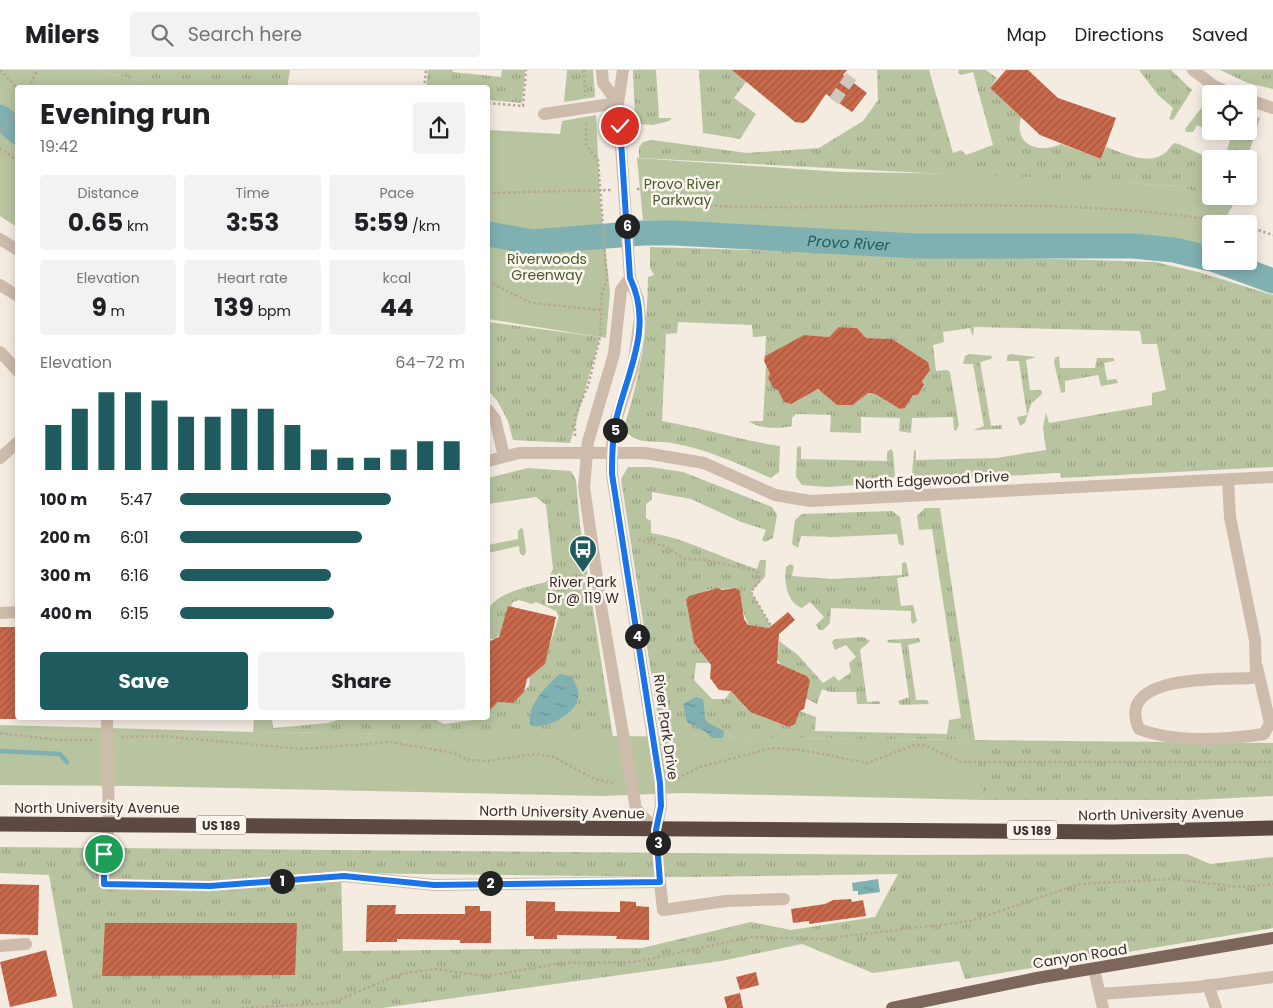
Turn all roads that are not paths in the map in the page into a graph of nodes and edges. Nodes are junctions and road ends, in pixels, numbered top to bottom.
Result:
1 (602, 70) edge
2 (623, 70) edge
3 (1193, 70) edge
4 (1213, 85) edge
5 (618, 103) junction
6 (1257, 103) edge
7 (1273, 108) edge
8 (544, 114) dead end
9 (0, 239) edge
10 (15, 248) edge
11 (630, 278) junction
12 (0, 285) edge
13 (15, 294) edge
14 (0, 352) edge
15 (15, 368) edge
16 (490, 413) edge
17 (15, 445) edge
18 (606, 453) junction
19 (586, 454) junction
20 (504, 456) junction
21 (0, 458) edge
22 (490, 460) edge
23 (1273, 477) edge
24 (1228, 480) junction
25 (15, 612) edge
26 (0, 613) edge
27 (1257, 667) junction
28 (108, 720) edge
29 (0, 824) edge
30 (109, 824) junction
31 (1273, 828) edge
32 (656, 830) junction
33 (660, 882) junction
34 (784, 899) dead end
35 (1273, 938) edge
36 (26, 944) dead end
37 (0, 946) edge
38 (1094, 969) junction
39 (1273, 977) edge
40 (1208, 985) junction
41 (1100, 994) junction
42 (892, 1008) edge
43 (1103, 1008) edge
44 (1216, 1008) edge

1 - 5 street
2 - 5 street
3 - 4 street
5 - 8 street
5 - 11 street
6 - 7 street
9 - 10 street
11 - 18 street, River Park Drive
11 - 19 street
12 - 13 street
14 - 15 street
16 - 20 street
17 - 21 street
18 - 19 street, North Edgewood Drive
18 - 24 street, North Edgewood Drive
18 - 32 street, River Park Drive
19 - 20 street, North Edgewood Drive
19 - 32 street
20 - 22 street, North Edgewood Drive
23 - 24 street, North Edgewood Drive
24 - 27 street
25 - 26 street
27 - 27 street
28 - 30 street
29 - 30 highway, North University Avenue / US 189
30 - 32 highway, North University Avenue / US 189
30 - 33 street
31 - 32 highway, North University Avenue / US 189
32 - 33 street, River Park Drive
33 - 34 street, River Park Drive
35 - 38 main road, Canyon Road
36 - 37 street
38 - 41 street
38 - 42 main road, Canyon Road
39 - 40 street
40 - 41 street
40 - 44 street
41 - 43 street

